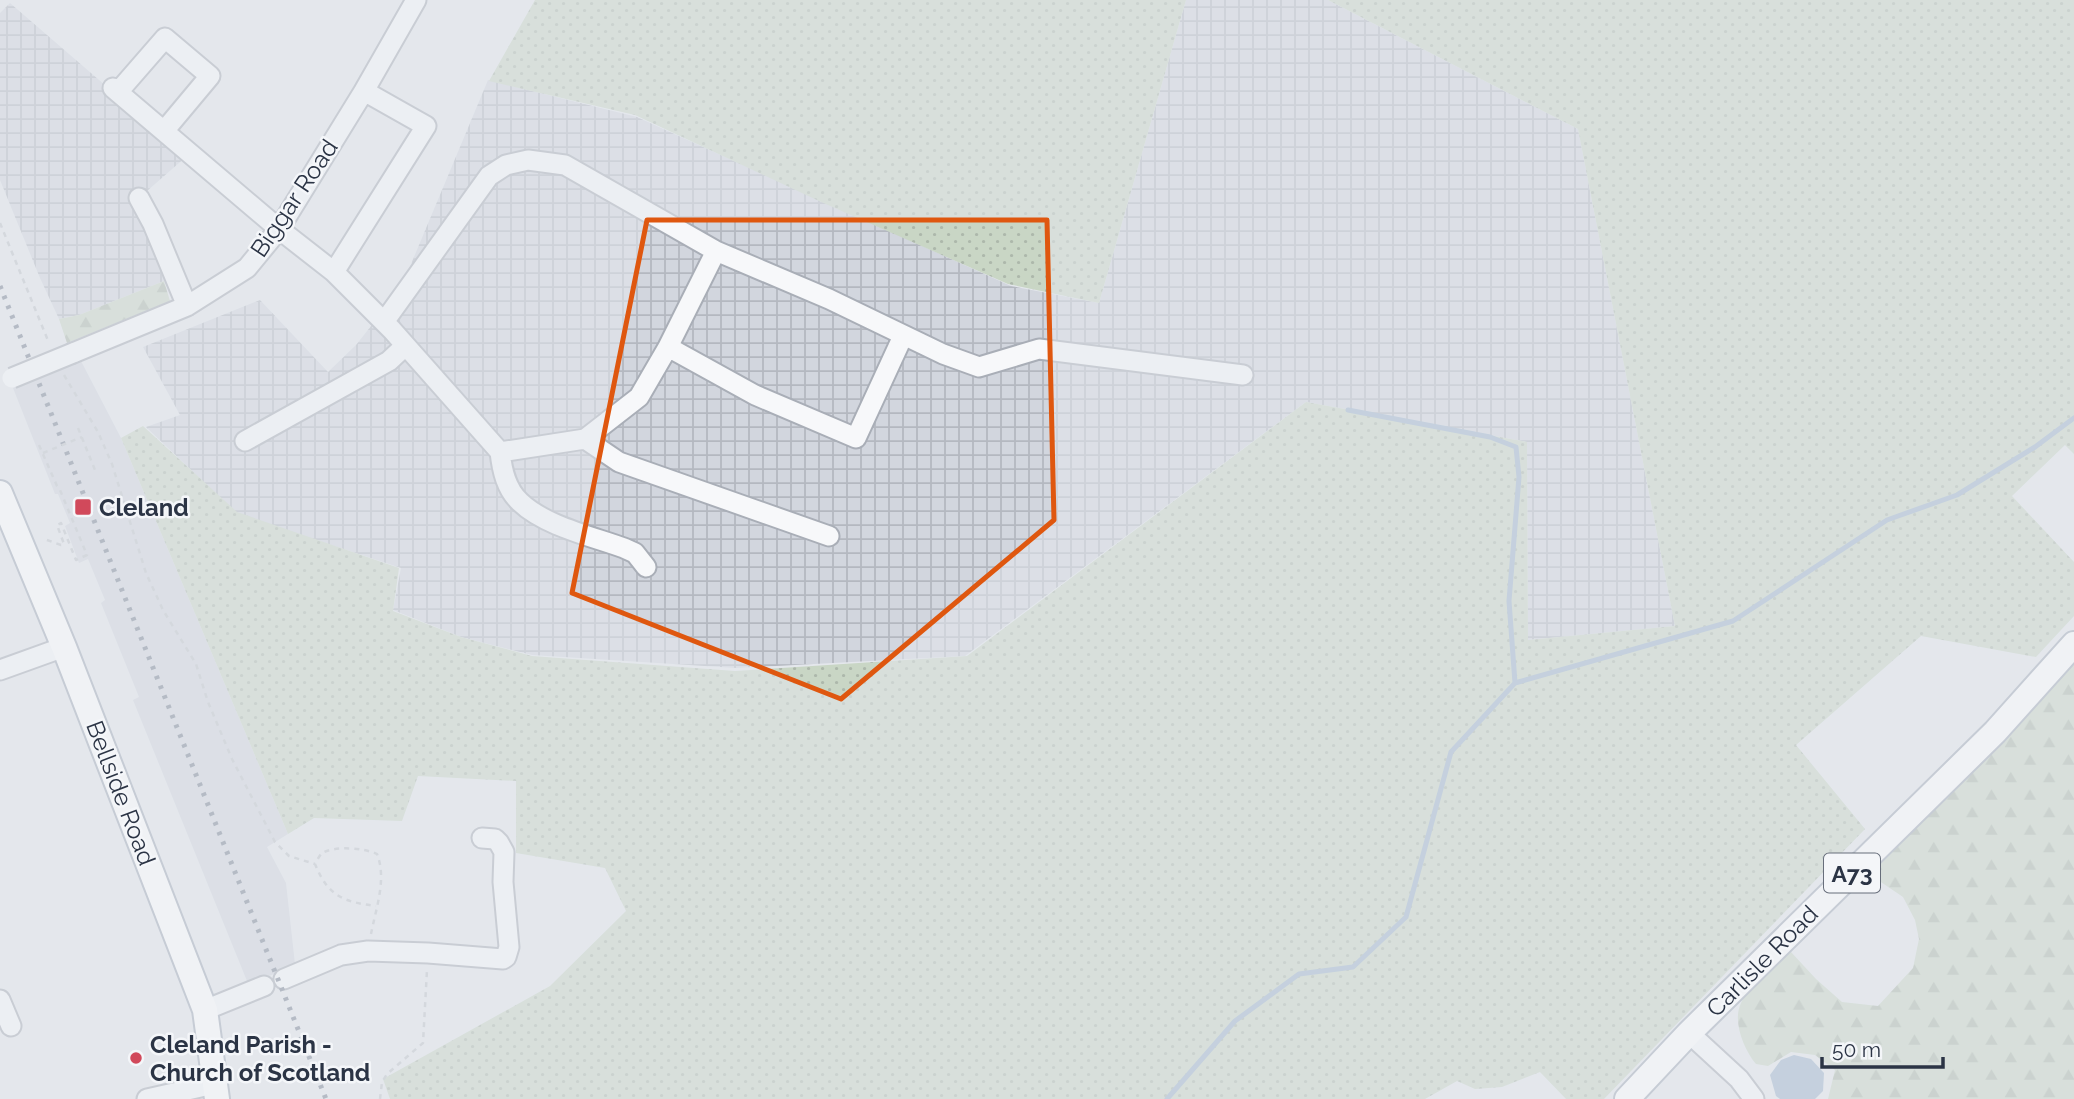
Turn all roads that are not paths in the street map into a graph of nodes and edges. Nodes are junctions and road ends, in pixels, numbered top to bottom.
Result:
1 (416, 0) edge
2 (364, 91) junction
3 (163, 131) junction
4 (139, 198) dead end
5 (279, 229) junction
6 (716, 251) junction
7 (334, 272) junction
8 (187, 306) junction
9 (384, 322) junction
10 (904, 336) junction
11 (405, 346) junction
12 (668, 347) junction
13 (1243, 375) dead end
14 (6, 381) edge
15 (585, 439) junction
16 (245, 442) dead end
17 (500, 452) junction
18 (0, 493) edge
19 (829, 536) dead end
20 (646, 567) dead end
21 (2074, 644) edge
22 (64, 647) junction
23 (0, 670) edge
24 (482, 838) dead end
25 (284, 979) dead end
26 (264, 986) dead end
27 (0, 1000) edge
28 (205, 1010) junction
29 (11, 1027) dead end
30 (1689, 1033) junction
31 (216, 1092) edge
32 (147, 1099) edge
33 (1627, 1099) edge
34 (1754, 1099) edge

1 - 2 street, Biggar Road
2 - 5 street, Biggar Road
2 - 7 street
3 - 3 street
3 - 5 street
4 - 8 street
5 - 7 street
5 - 8 street, Biggar Road
6 - 9 street
6 - 10 street
6 - 12 street
7 - 9 street
8 - 14 street, Biggar Road, bridge
9 - 11 street
10 - 12 street
10 - 13 street
11 - 16 street
11 - 17 street
12 - 15 street
15 - 17 street
15 - 19 street
17 - 20 street
18 - 22 main road, Bellside Road
21 - 30 main road, Carlisle Road / A73
22 - 23 street
22 - 28 main road, Bellside Road
24 - 25 street
26 - 28 street
27 - 29 street
28 - 31 main road, Bellside Road
30 - 33 main road, Carlisle Road / A73
30 - 34 street
31 - 32 street

